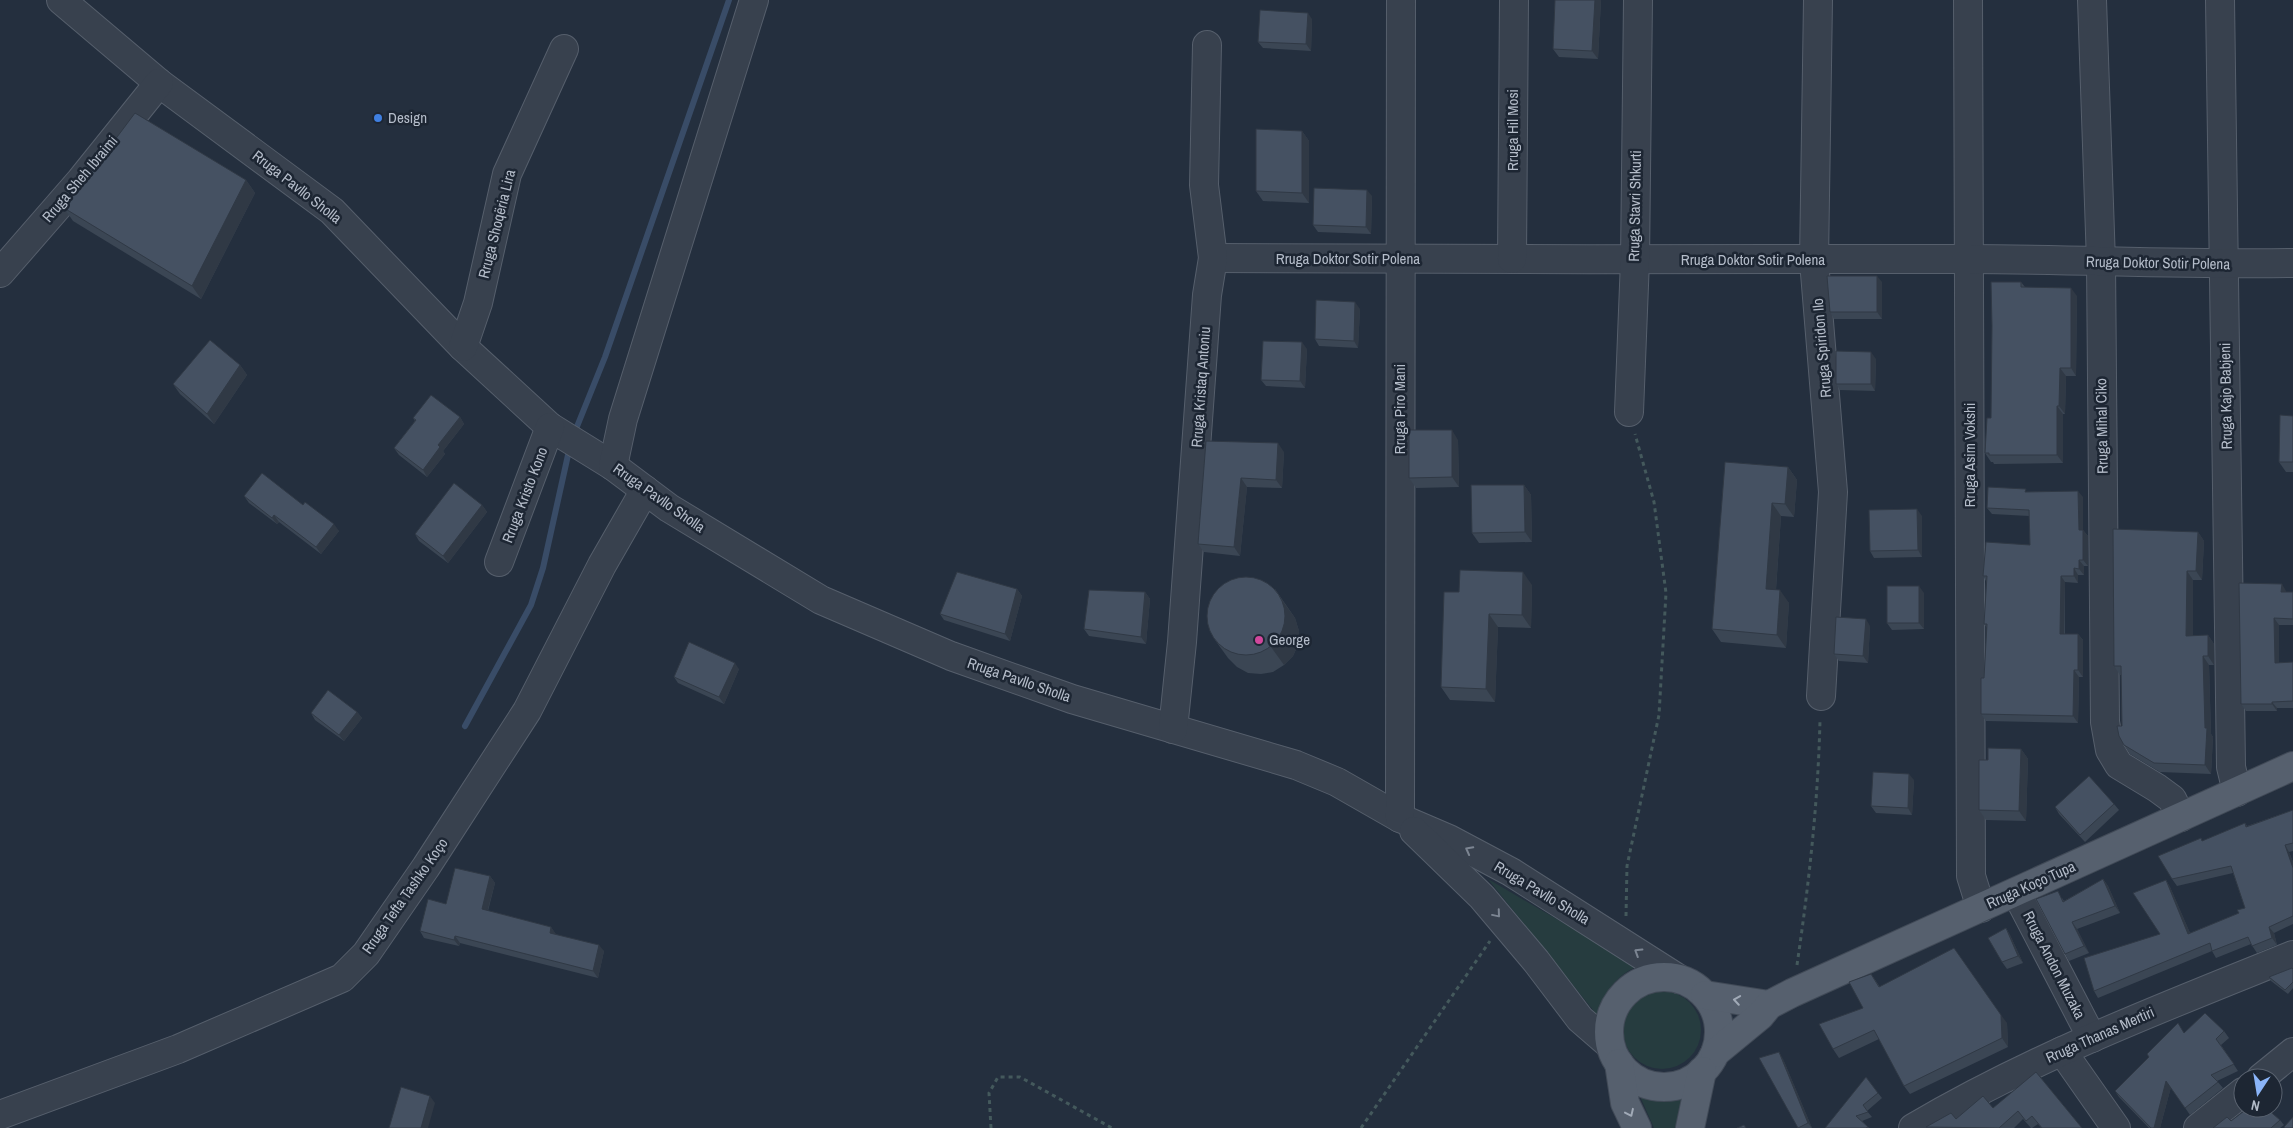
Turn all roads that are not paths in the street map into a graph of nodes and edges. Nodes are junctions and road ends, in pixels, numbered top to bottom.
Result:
1 (61, 0) edge
2 (754, 0) edge
3 (1401, 0) edge
4 (1514, 0) edge
5 (1638, 0) edge
6 (1818, 0) edge
7 (1968, 0) edge
8 (2092, 0) edge
9 (2220, 0) edge
10 (1207, 44) dead end
11 (564, 49) dead end
12 (159, 83) junction
13 (1213, 258) junction
14 (1400, 259) junction
15 (1512, 259) junction
16 (1970, 259) junction
17 (1635, 260) junction
18 (1814, 261) junction
19 (2101, 262) junction
20 (2293, 263) edge
21 (2225, 264) junction
22 (0, 273) edge
23 (463, 347) junction
24 (1629, 412) road end
25 (550, 427) junction
26 (613, 466) junction
27 (645, 490) junction
28 (499, 562) dead end
29 (1821, 696) road end
30 (1172, 729) junction
31 (2293, 766) edge
32 (2237, 792) junction
33 (2182, 817) junction
34 (1400, 818) junction
35 (2016, 892) junction
36 (1982, 908) junction
37 (2293, 955) edge
38 (1679, 978) junction
39 (1705, 995) junction
40 (1781, 999) junction
41 (2092, 1038) junction
42 (2062, 1052) junction
43 (2293, 1052) edge
44 (1614, 1054) junction
45 (1709, 1062) junction
46 (2273, 1068) edge
47 (2233, 1100) edge
48 (0, 1115) edge
49 (1637, 1128) edge
50 (1690, 1128) edge
51 (1913, 1128) edge
52 (2116, 1128) edge
53 (2198, 1128) edge

1 - 12 street, Rruga Pavllo Sholla
2 - 26 street
3 - 14 street, Rruga Piro Mani
4 - 15 street, Rruga Hil Mosi
5 - 17 street, Rruga Stavri Shkurti
6 - 18 street, Rruga Spiridon Ilo
7 - 16 street, Rruga Asim Vokshi
8 - 19 street, Rruga Mihal Ciko
9 - 21 street, Rruga Kajo Babjeni
10 - 13 street, Rruga Kristaq Antoniu
11 - 23 street, Rruga Shoqëria Lira
12 - 22 street, Rruga Sheh Ibraimi
12 - 23 street, Rruga Pavllo Sholla
13 - 14 street, Rruga Doktor Sotir Polena
13 - 30 street, Rruga Kristaq Antoniu
14 - 15 street, Rruga Doktor Sotir Polena
14 - 34 street, Rruga Piro Mani
15 - 17 street, Rruga Doktor Sotir Polena
16 - 18 street, Rruga Doktor Sotir Polena
16 - 19 street, Rruga Doktor Sotir Polena
16 - 36 street, Rruga Asim Vokshi
17 - 18 street, Rruga Doktor Sotir Polena
17 - 24 street, Rruga Stavri Shkurti
18 - 29 street, Rruga Spiridon Ilo
19 - 21 street, Rruga Doktor Sotir Polena
19 - 33 street, Rruga Mihal Ciko
20 - 21 street, Rruga Doktor Sotir Polena
21 - 32 street, Rruga Kajo Babjeni
23 - 25 street, Rruga Pavllo Sholla
25 - 26 street, Rruga Pavllo Sholla
25 - 28 street, Rruga Kristo Kono
26 - 27 street, Rruga Pavllo Sholla
27 - 30 street, Rruga Pavllo Sholla
27 - 48 street, Rruga Tefta Tashko Koço
30 - 34 street, Rruga Pavllo Sholla
31 - 32 main road, Rruga Koço Tupa
32 - 33 main road, Rruga Koço Tupa
33 - 35 main road, Rruga Koço Tupa
38 -> 34 street, Rruga Pavllo Sholla
34 -> 44 street, Rruga Pavllo Sholla
35 - 36 main road, Rruga Koço Tupa
35 - 41 street, Rruga Andon Muzaka
36 - 40 main road, Rruga Koço Tupa
37 - 41 street, Rruga Thanas Mertiri
38 - 39 main road
38 - 44 main road
40 -> 39 main road
39 - 45 main road
40 - 45 main road, Rruga Koço Tupa
41 - 42 street, Rruga Thanas Mertiri
42 - 51 street, Rruga Thanas Mertiri
42 - 52 street
43 - 46 street
44 - 45 main road
44 -> 49 main road
45 - 50 main road
47 - 53 street

